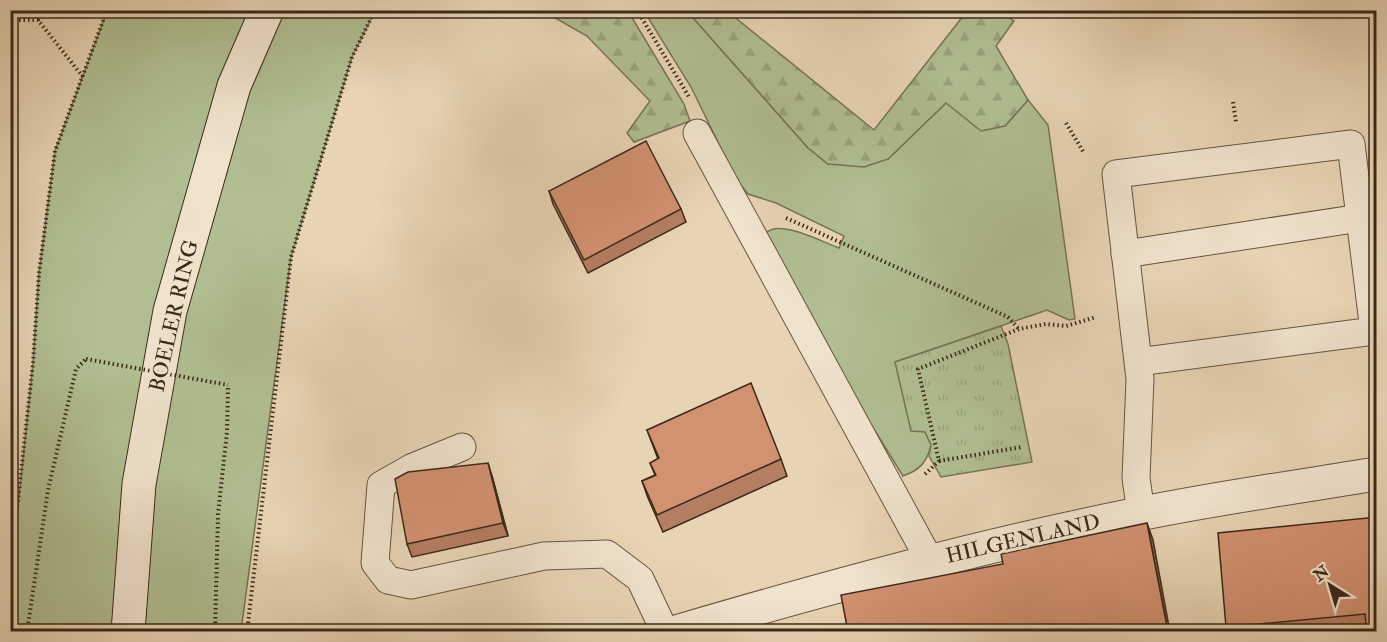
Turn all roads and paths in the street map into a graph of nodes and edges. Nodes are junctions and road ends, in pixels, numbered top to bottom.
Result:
1 (48, 10) edge
2 (107, 10) edge
3 (267, 10) edge
4 (375, 10) edge
5 (637, 10) edge
6 (10, 20) edge
7 (38, 20) junction
8 (83, 77) junction
9 (697, 133) joint
10 (1360, 218) junction
11 (745, 221) junction
12 (1125, 254) junction
13 (1131, 307) junction
14 (1019, 329) junction
15 (1138, 362) junction
16 (462, 447) dead end
17 (1022, 447) dead end
18 (939, 461) junction
19 (1377, 474) edge
20 (897, 500) junction
21 (1141, 513) junction
22 (930, 561) junction
23 (10, 573) edge
24 (27, 632) edge
25 (129, 632) edge
26 (215, 632) edge
27 (247, 632) edge
28 (665, 632) edge
29 (676, 632) edge

1 - 7 path
2 - 8 path
3 - 25 street, BOELER RING
4 - 27 path
5 - 9 path
6 - 7 path
7 - 8 path
8 - 23 path
9 - 11 lane
10 - 12 lane
10 - 12 lane
10 - 15 lane
11 - 14 path
11 - 20 lane
12 - 13 lane
13 - 14 path
13 - 15 lane
14 - 18 path
15 - 21 lane
16 - 28 lane
17 - 18 path
18 - 20 path
19 - 21 street, HILGENLAND
20 - 22 lane
21 - 22 street, HILGENLAND
22 - 29 street, HILGENLAND
24 - 26 path, bridge

